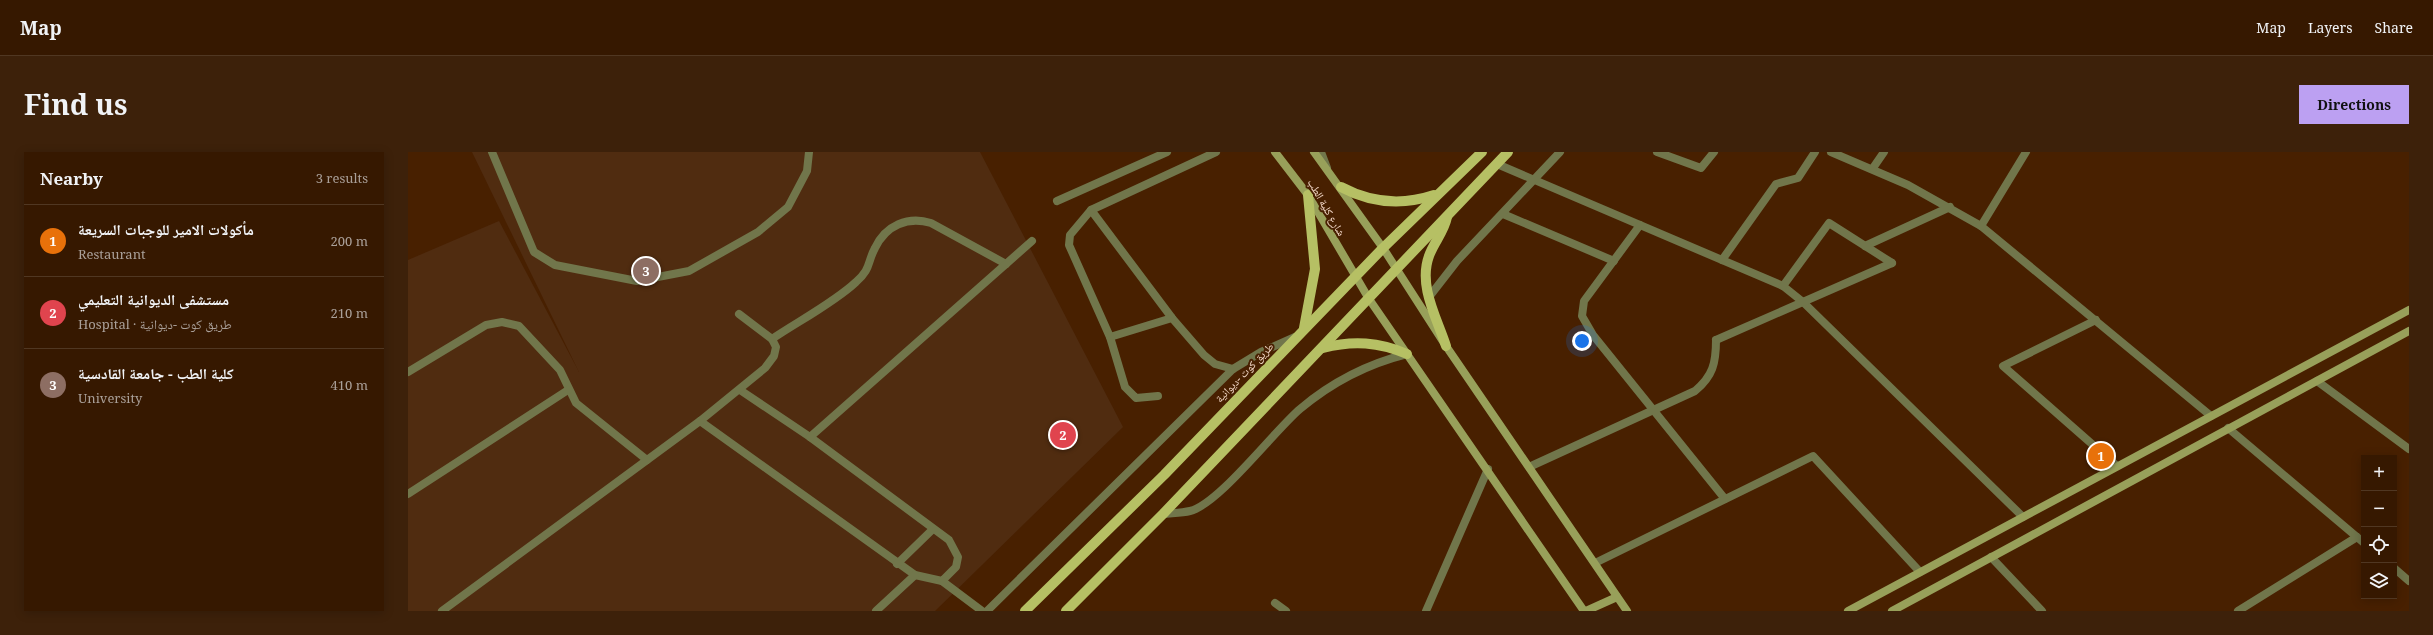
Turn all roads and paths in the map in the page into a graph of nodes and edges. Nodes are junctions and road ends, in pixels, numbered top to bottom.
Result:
1 (492, 152) edge
2 (809, 152) edge
3 (1167, 152) edge
4 (1216, 152) edge
5 (1275, 152) edge
6 (1314, 152) edge
7 (1321, 152) edge
8 (1482, 152) edge
9 (1508, 152) edge
10 (1560, 152) edge
11 (1657, 152) edge
12 (1714, 152) edge
13 (1815, 152) edge
14 (1831, 152) edge
15 (1884, 152) edge
16 (2025, 152) edge
17 (1497, 164) junction
18 (1873, 168) junction
19 (1328, 170) junction
20 (1535, 180) junction
21 (1341, 187) junction
22 (1438, 193) junction
23 (1308, 195) junction
24 (1057, 201) dead end
25 (1950, 207) junction
26 (1091, 210) junction
27 (1503, 214) junction
28 (1447, 216) junction
29 (1640, 225) junction
30 (1981, 226) junction
31 (1032, 241) dead end
32 (1865, 246) junction
33 (1383, 248) junction
34 (1722, 260) junction
35 (1614, 261) junction
36 (1006, 264) junction
37 (1397, 270) junction
38 (1354, 276) junction
39 (1783, 286) junction
40 (1429, 297) junction
41 (1369, 299) junction
42 (1803, 302) junction
43 (2409, 310) edge
44 (739, 314) dead end
45 (1172, 318) junction
46 (2096, 320) junction
47 (1304, 329) junction
48 (2409, 331) edge
49 (1110, 337) junction
50 (1296, 337) junction
51 (772, 339) junction
52 (1446, 346) junction
53 (1322, 349) junction
54 (1408, 354) junction
55 (1233, 369) junction
56 (408, 372) edge
57 (2317, 381) junction
58 (568, 390) junction
59 (740, 390) junction
60 (1158, 396) dead end
61 (1653, 410) junction
62 (2211, 416) junction
63 (700, 422) junction
64 (2228, 428) junction
65 (810, 437) junction
66 (2409, 449) edge
67 (647, 460) junction
68 (2117, 466) junction
69 (1529, 467) junction
70 (1488, 469) junction
71 (408, 494) edge
72 (1726, 499) junction
73 (1163, 514) junction
74 (2023, 517) junction
75 (933, 529) junction
76 (2361, 540) edge
77 (1991, 557) junction
78 (1595, 563) junction
79 (897, 564) junction
80 (2397, 571) edge
81 (1920, 572) junction
82 (915, 575) junction
83 (942, 581) junction
84 (2409, 581) edge
85 (1617, 597) junction
86 (1275, 603) dead end
87 (442, 611) edge
88 (876, 611) edge
89 (982, 611) edge
90 (987, 611) edge
91 (1025, 611) edge
92 (1066, 611) edge
93 (1286, 611) edge
94 (1426, 611) edge
95 (1585, 611) edge
96 (1627, 611) edge
97 (1848, 611) edge
98 (1892, 611) edge
99 (2042, 611) edge
100 (2238, 611) edge

1 - 2 street
3 - 24 street
4 - 26 street
5 - 23 street, شارع كلية الطب
6 - 19 street, شارع كلية الطب
7 - 19 street
8 - 22 main road, طريق كوت -ديوانية
9 - 17 main road
10 - 20 street
11 - 12 street
13 - 34 street
14 - 18 street
15 - 18 street
16 - 30 street
17 - 20 street
17 - 28 main road
18 - 25 street
19 - 21 street, شارع كلية الطب
20 - 27 street
20 - 29 street
21 - 22 main road
21 - 33 street, شارع كلية الطب
22 - 33 main road, طريق كوت -ديوانية
23 - 38 street, شارع كلية الطب
23 - 47 main road
25 - 30 street
25 - 32 street
26 - 45 street
26 - 49 street
27 - 35 street
27 - 40 street
28 - 37 main road
28 - 40 main road
29 - 34 street
29 - 35 street
30 - 46 street
31 - 36 street
32 - 39 street
32 - 42 street
33 - 37 street, شارع كلية الطب
33 - 38 main road, طريق كوت -ديوانية
34 - 39 street
35 - 61 street
36 - 51 street
36 - 65 street
37 - 41 main road
37 - 52 street, شارع كلية الطب
38 - 41 street, شارع كلية الطب
38 - 47 main road, طريق كوت -ديوانية
39 - 42 street
40 - 52 main road
41 - 53 main road
41 - 54 street, شارع كلية الطب
42 - 61 street
42 - 74 street
43 - 62 street
44 - 51 street
45 - 49 street
45 - 55 street
46 - 62 street
46 - 68 street
47 - 50 main road, طريق كوت -ديوانية
48 - 57 street
49 - 60 street
50 - 55 street
50 - 91 main road, طريق كوت -ديوانية
51 - 59 street
52 - 69 street, شارع كلية الطب
53 - 54 main road
53 - 73 main road
54 - 70 street, شارع كلية الطب
54 - 73 street
55 - 90 street
56 - 58 street
57 - 64 street
57 - 66 street
58 - 67 street
58 - 71 street
59 - 63 street
59 - 65 street
61 - 69 street
61 - 72 street
62 - 68 street
63 - 67 street
63 - 79 street
64 - 76 street
64 - 77 street
65 - 75 street
67 - 87 street
68 - 74 street
69 - 78 street, شارع كلية الطب
70 - 94 street
70 - 95 street, شارع كلية الطب
72 - 78 street
72 - 81 street
73 - 92 main road
74 - 81 street
75 - 79 street
75 - 83 street
76 - 100 street
77 - 98 street
77 - 99 street
78 - 85 street, شارع كلية الطب
79 - 82 street
80 - 84 street
81 - 97 street
82 - 83 street
82 - 88 street
83 - 89 street
85 - 95 street
85 - 96 street, شارع كلية الطب
86 - 93 street

